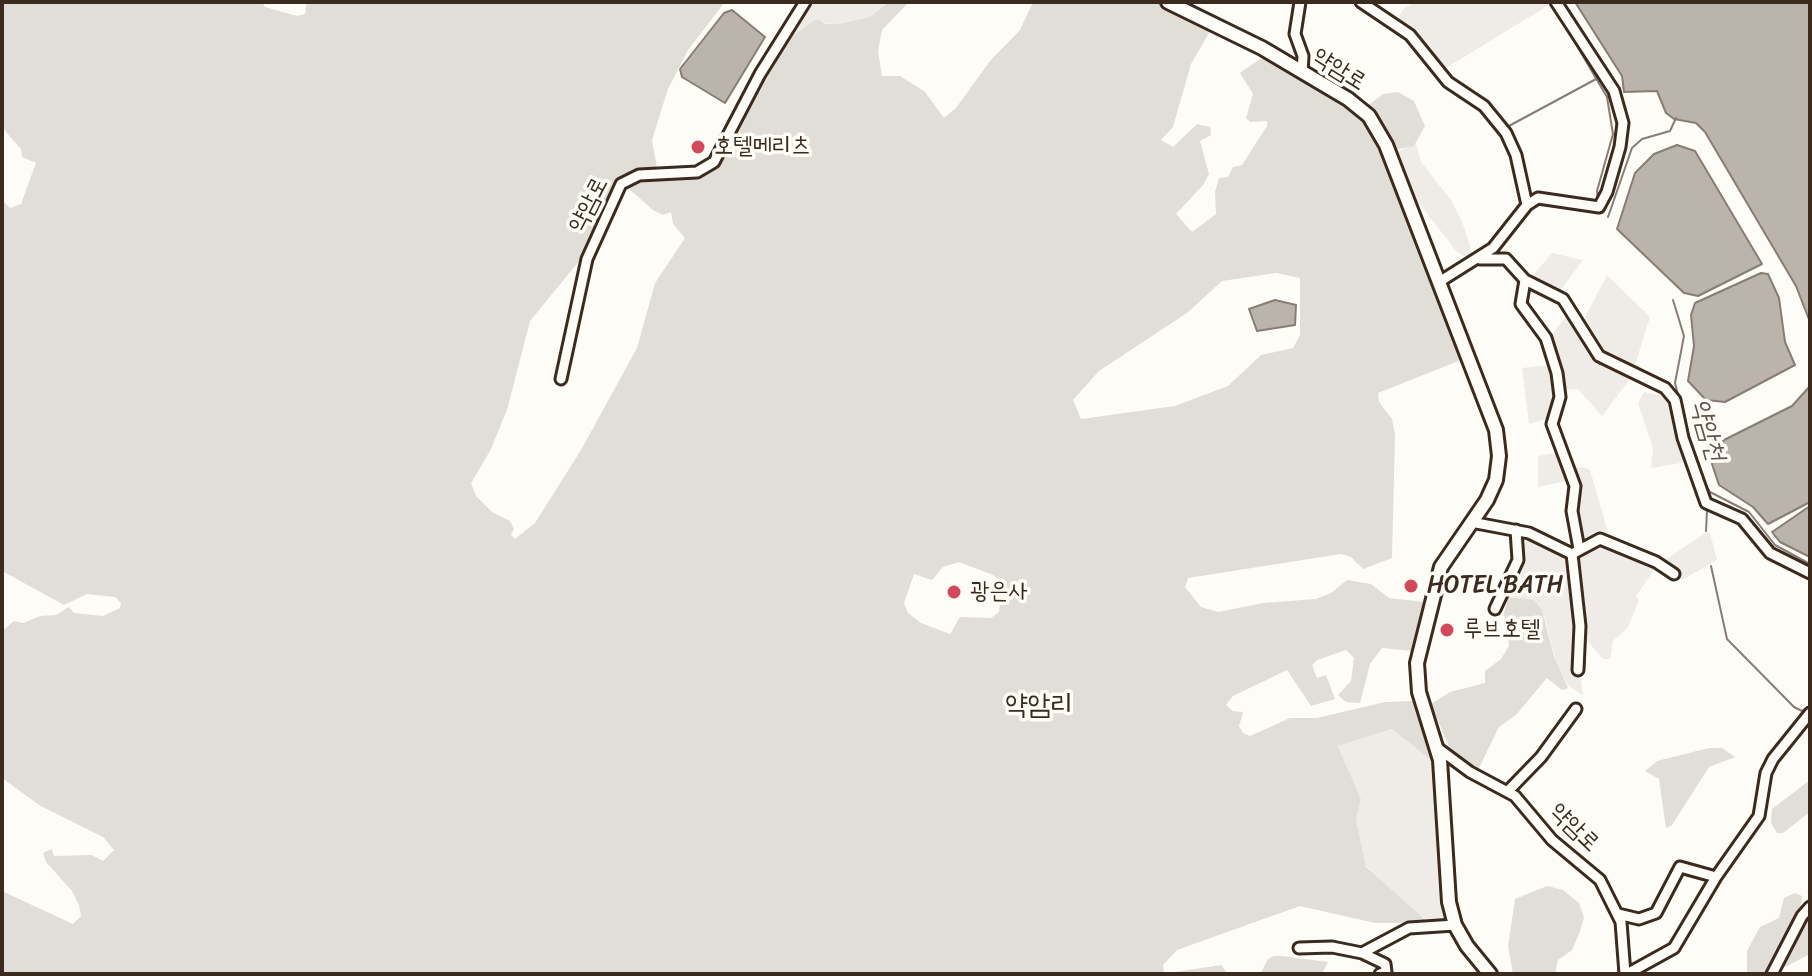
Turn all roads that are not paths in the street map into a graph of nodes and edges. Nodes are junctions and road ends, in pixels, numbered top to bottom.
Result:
1 (805, 2) edge
2 (1168, 2) edge
3 (1300, 2) edge
4 (1361, 2) edge
5 (1556, 2) edge
6 (1302, 73) junction
7 (1527, 205) junction
8 (1480, 259) junction
9 (1525, 280) junction
10 (1439, 282) junction
11 (561, 379) dead end
12 (1471, 522) junction
13 (1516, 530) junction
14 (1576, 552) junction
15 (1810, 573) edge
16 (1674, 574) dead end
17 (1495, 609) dead end
18 (1578, 670) dead end
19 (1576, 709) dead end
20 (1810, 713) edge
21 (1439, 749) junction
22 (1508, 791) junction
23 (1716, 877) junction
24 (1810, 907) edge
25 (1618, 914) junction
26 (1455, 925) junction
27 (1299, 948) dead end
28 (1362, 953) junction
29 (1380, 974) edge
30 (1490, 974) edge
31 (1626, 974) edge
32 (1772, 974) edge

1 - 11 street, 약암로
2 - 6 street, 약암로
3 - 6 street
4 - 7 street
5 - 7 street
6 - 10 street, 약암로
7 - 8 street
8 - 9 street
8 - 10 street
9 - 14 street
9 - 15 street
10 - 12 street, 약암로
12 - 13 street
12 - 21 street, 약암로
13 - 14 street
13 - 17 street
14 - 16 street
14 - 18 street
19 - 22 street
20 - 23 street
21 - 22 street, 약암로
21 - 26 street, 약암로
22 - 25 street, 약암로
23 - 25 street
23 - 31 street
24 - 32 street
25 - 31 street, 약암로
26 - 28 street
26 - 30 street, 약암로
27 - 28 street
28 - 29 street

